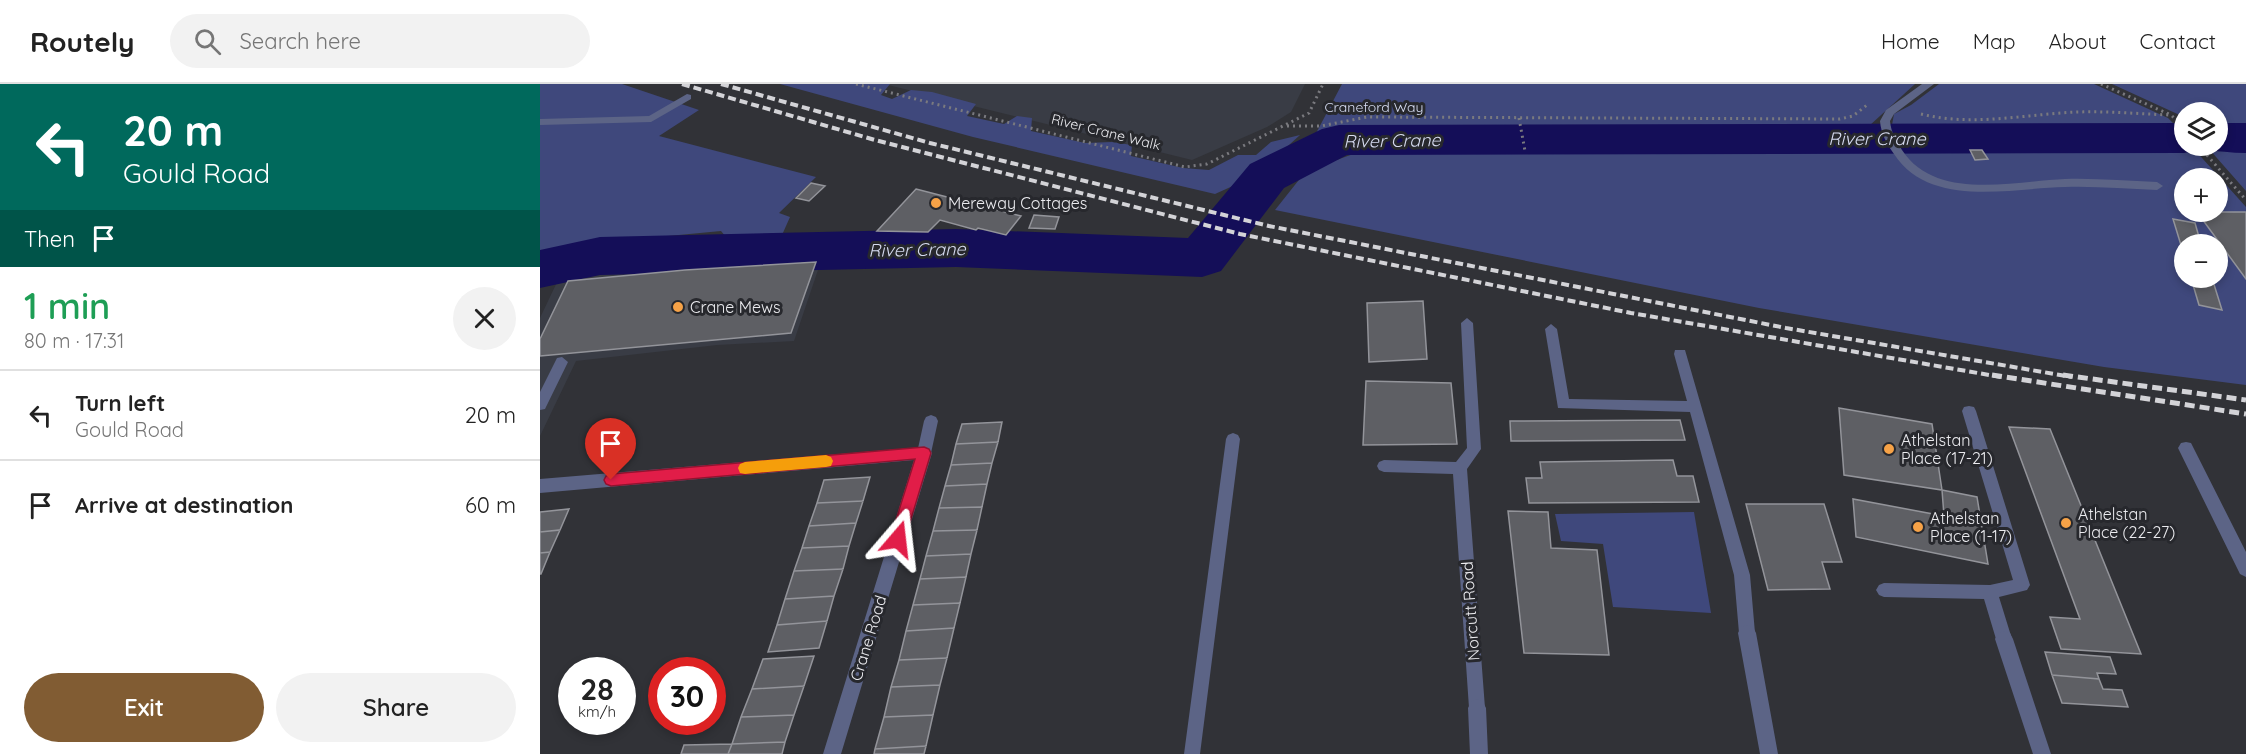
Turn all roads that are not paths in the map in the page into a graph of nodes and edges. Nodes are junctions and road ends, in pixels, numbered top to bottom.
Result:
1 (1929, 84) edge
2 (687, 97) dead end
3 (540, 122) edge
4 (2157, 186) dead end
5 (1467, 323) dead end
6 (1551, 329) dead end
7 (1680, 354) dead end
8 (562, 362) dead end
9 (540, 405) edge
10 (1695, 407) junction
11 (1969, 411) dead end
12 (931, 421) dead end
13 (1233, 439) dead end
14 (2186, 448) dead end
15 (924, 453) junction
16 (1384, 466) dead end
17 (1460, 468) junction
18 (540, 486) edge
19 (2246, 569) edge
20 (1884, 590) dead end
21 (1990, 592) junction
22 (1747, 633) joint
23 (2004, 639) joint
24 (1477, 708) joint
25 (832, 754) edge
26 (1192, 754) edge
27 (1479, 754) edge
28 (1769, 754) edge
29 (2042, 754) edge

1 - 4 lane
2 - 3 lane
5 - 17 lane
6 - 10 lane
7 - 10 lane
8 - 9 lane
10 - 22 lane
11 - 21 lane
12 - 15 lane
13 - 26 lane
14 - 19 street
15 - 18 street
15 - 25 street, Crane Road
16 - 17 lane
17 - 24 lane, Norcutt Road
20 - 21 lane
21 - 23 lane
22 - 28 street
23 - 29 street
24 - 27 street, Norcutt Road

